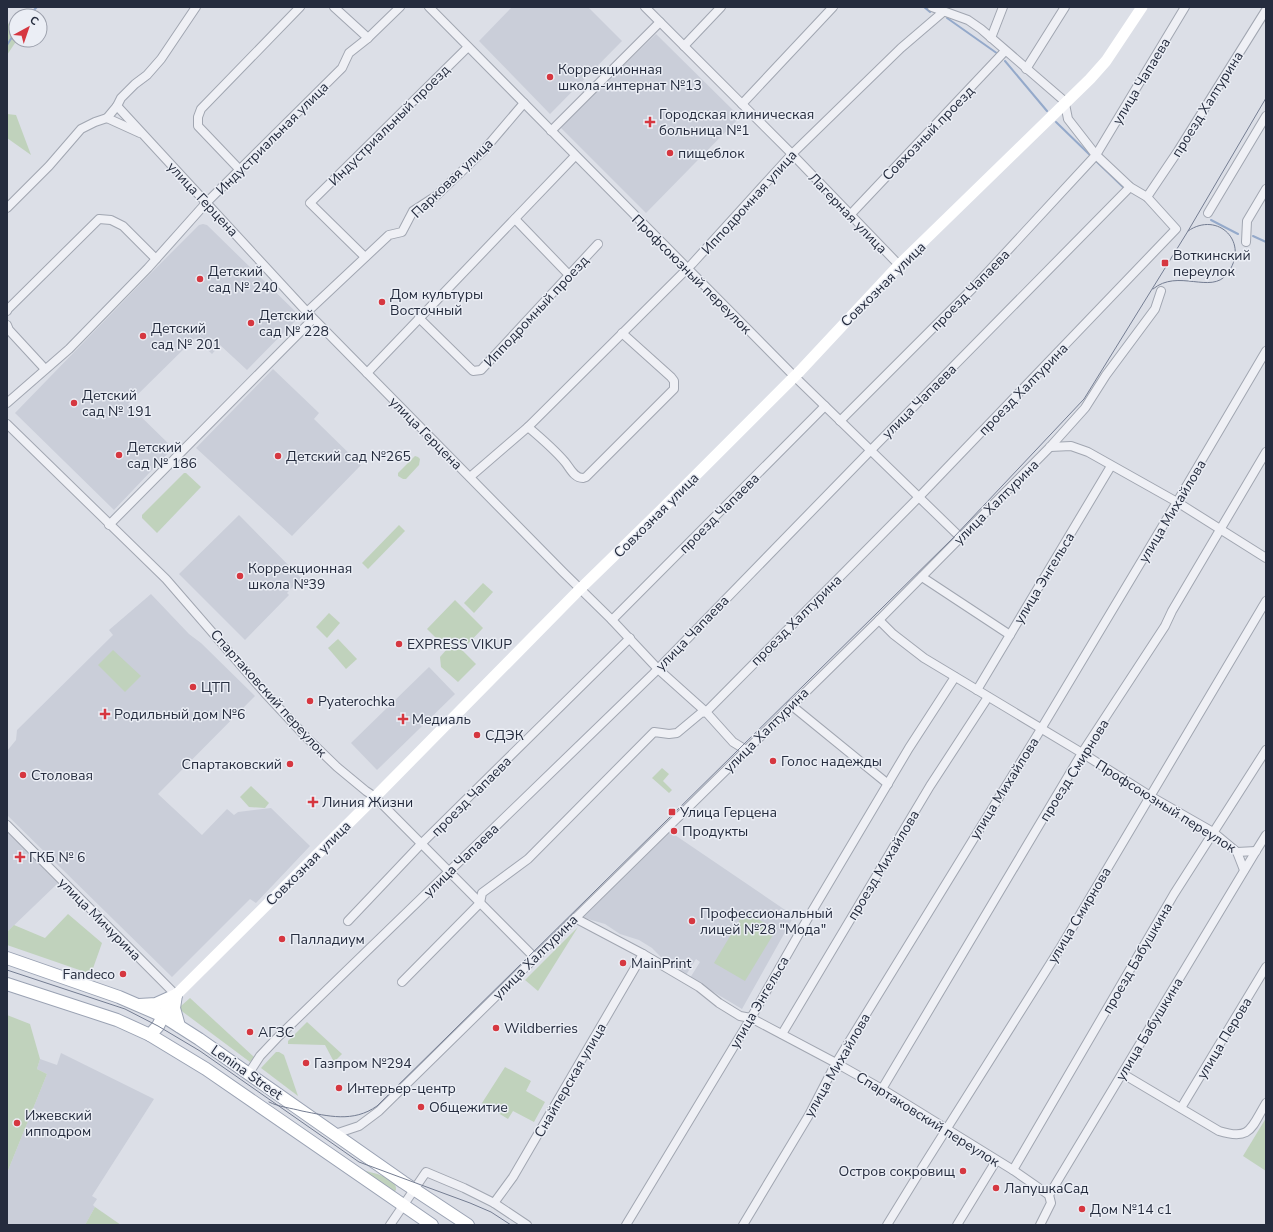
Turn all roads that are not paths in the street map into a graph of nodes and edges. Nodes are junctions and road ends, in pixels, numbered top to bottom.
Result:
1 (196, 7) edge
2 (300, 7) edge
3 (334, 7) edge
4 (400, 7) edge
5 (429, 7) edge
6 (645, 7) edge
7 (721, 7) edge
8 (833, 7) edge
9 (932, 7) edge
10 (1003, 7) edge
11 (1065, 7) edge
12 (1142, 7) edge
13 (1186, 7) edge
14 (1266, 10) edge
15 (943, 12) junction
16 (660, 22) junction
17 (368, 38) junction
18 (991, 38) junction
19 (684, 46) junction
20 (468, 47) junction
21 (1005, 51) junction
22 (1026, 69) junction
23 (524, 103) junction
24 (742, 104) junction
25 (1065, 104) junction
26 (117, 106) junction
27 (1266, 116) edge
28 (107, 118) junction
29 (551, 131) junction
30 (142, 134) junction
31 (792, 154) junction
32 (1096, 155) junction
33 (575, 156) junction
34 (240, 170) junction
35 (1130, 187) junction
36 (1266, 189) edge
37 (1148, 197) junction
38 (206, 203) junction
39 (7, 208) edge
40 (1208, 213) dead end
41 (850, 215) junction
42 (515, 219) junction
43 (1246, 242) dead end
44 (598, 244) dead end
45 (364, 257) junction
46 (156, 259) junction
47 (899, 265) junction
48 (687, 269) junction
49 (569, 276) junction
50 (1161, 291) dead end
51 (7, 312) edge
52 (306, 312) junction
53 (419, 318) junction
54 (313, 319) junction
55 (7, 325) edge
56 (622, 333) junction
57 (1266, 351) edge
58 (45, 369) junction
59 (367, 373) junction
60 (794, 376) junction
61 (7, 403) edge
62 (825, 406) junction
63 (840, 421) junction
64 (7, 424) edge
65 (528, 427) junction
66 (1050, 447) junction
67 (871, 450) junction
68 (1266, 452) edge
69 (1111, 466) junction
70 (470, 477) junction
71 (919, 497) junction
72 (1177, 502) junction
73 (109, 524) junction
74 (1220, 529) junction
75 (960, 537) junction
76 (1266, 558) edge
77 (922, 577) junction
78 (580, 589) junction
79 (1266, 601) edge
80 (612, 620) junction
81 (879, 620) junction
82 (1010, 635) junction
83 (630, 638) junction
84 (658, 668) junction
85 (956, 677) junction
86 (977, 690) junction
87 (988, 697) junction
88 (791, 705) junction
89 (706, 712) junction
90 (1041, 729) junction
91 (746, 750) junction
92 (1266, 750) edge
93 (1082, 753) junction
94 (888, 784) junction
95 (375, 796) junction
96 (1150, 796) junction
97 (7, 825) edge
98 (1213, 832) junction
99 (1266, 836) edge
100 (422, 843) junction
101 (1256, 851) junction
102 (1237, 852) junction
103 (449, 870) junction
104 (1244, 870) junction
105 (480, 903) junction
106 (574, 918) junction
107 (348, 921) dead end
108 (643, 954) junction
109 (7, 958) edge
110 (535, 958) junction
111 (1266, 967) edge
112 (402, 982) dead end
113 (7, 984) edge
114 (176, 995) junction
115 (138, 1005) junction
116 (163, 1016) junction
117 (751, 1018) junction
118 (179, 1026) junction
119 (782, 1034) junction
120 (150, 1035) junction
121 (836, 1063) junction
122 (249, 1073) junction
123 (1123, 1074) junction
124 (882, 1090) junction
125 (1266, 1103) edge
126 (1181, 1108) junction
127 (946, 1129) junction
128 (335, 1134) junction
129 (996, 1161) junction
130 (1013, 1170) junction
131 (414, 1189) junction
132 (1049, 1195) junction
133 (494, 1203) junction
134 (403, 1206) junction
135 (390, 1225) edge
136 (432, 1225) edge
137 (468, 1225) edge
138 (527, 1225) edge
139 (626, 1225) edge
140 (743, 1225) edge
141 (887, 1225) edge
142 (956, 1225) edge
143 (1040, 1225) edge

1 - 26 street
2 - 34 street
3 - 17 street
4 - 17 street, Индустриальная улица
5 - 20 street, Профсоюзный переулок
6 - 16 street, Лагерная улица
7 - 19 street
8 - 24 street
9 - 15 street
10 - 18 street
11 - 22 street
12 - 25 street, Совхозная улица
13 - 32 street, улица Чапаева
14 - 37 street, проезд Халтурина
15 - 18 street
15 - 31 street, Ипподромная улица
16 - 19 street, Лагерная улица
16 - 29 street
17 - 34 street, Индустриальная улица
18 - 21 street
19 - 24 street, Лагерная улица
20 - 23 street, Профсоюзный переулок
20 - 45 street, Индустриальный проезд
21 - 22 street
21 - 41 street, Совхозный проезд
22 - 25 street
23 - 29 street, Профсоюзный переулок
23 - 45 street, Парковая улица
24 - 31 street, Лагерная улица
25 - 32 street
25 - 47 street, Совхозная улица
26 - 28 street
26 - 30 street, улица Герцена
27 - 40 street
28 - 30 street
28 - 39 street
29 - 33 street, Профсоюзный переулок
30 - 38 street, улица Герцена
31 - 41 street, Лагерная улица
31 - 48 street, Ипподромная улица
32 - 35 street
32 - 63 street, проезд Чапаева
33 - 42 street
33 - 48 street, Профсоюзный переулок
34 - 38 street, Индустриальная улица
35 - 37 street
35 - 67 street, улица Чапаева
36 - 43 street
37 - 71 street, проезд Халтурина
38 - 46 street, Индустриальная улица
38 - 52 street, улица Герцена
41 - 47 street, Лагерная улица
42 - 49 street
42 - 53 street
44 - 49 street, Ипподромный проезд
45 - 52 street, Парковая улица
46 - 51 street
46 - 58 street, Индустриальная улица
47 - 60 street, Совхозная улица
48 - 56 street, Ипподромная улица
48 - 60 street, Профсоюзный переулок
49 - 53 street, Ипподромный проезд
50 - 66 street, улица Халтурина
52 - 54 street, улица Герцена
53 - 59 street
54 - 59 street, улица Герцена
54 - 73 street
55 - 58 street
56 - 65 street, Ипподромная улица
56 - 65 street
57 - 72 street, улица Михайлова
58 - 61 street, Индустриальная улица
59 - 70 street, улица Герцена
60 - 62 street, Профсоюзный переулок
60 - 78 street, Совхозная улица
62 - 63 street, Профсоюзный переулок
62 - 80 street, проезд Чапаева
63 - 67 street, Профсоюзный переулок
64 - 73 street, Спартаковский переулок
65 - 70 street, Ипподромная улица
66 - 69 street
66 - 75 street, улица Халтурина
67 - 71 street, Профсоюзный переулок
67 - 84 street, улица Чапаева
68 - 74 street, проезд Смирнова
69 - 72 street
69 - 82 street, улица Энгельса
70 - 78 street, улица Герцена
71 - 75 street, Профсоюзный переулок
71 - 89 street, проезд Халтурина
72 - 74 street
72 - 90 street, улица Михайлова
73 - 95 street, Спартаковский переулок
74 - 76 street
74 - 93 street, проезд Смирнова
75 - 77 street, улица Халтурина
77 - 81 street, улица Халтурина
77 - 82 street
78 - 80 street, улица Герцена
78 - 95 street, Совхозная улица
79 - 96 street, улица Смирнова
80 - 83 street, улица Герцена
81 - 85 street, Профсоюзный переулок
81 - 88 street, улица Халтурина
82 - 86 street, улица Энгельса
83 - 84 street, улица Герцена
83 - 100 street, проезд Чапаева
84 - 89 street, улица Герцена
84 - 103 street, улица Чапаева
85 - 86 street, Профсоюзный переулок
85 - 94 street, улица Энгельса
86 - 87 street, Профсоюзный переулок
87 - 90 street, Профсоюзный переулок
87 - 119 street, проезд Михайлова
88 - 91 street, улица Халтурина
88 - 94 street
89 - 91 street, улица Герцена
89 - 105 street, проезд Халтурина
90 - 93 street, Профсоюзный переулок
90 - 121 street, улица Михайлова
91 - 106 street, улица Халтурина
92 - 98 street, проезд Бабушкина
93 - 96 street, Профсоюзный переулок
93 - 124 street, проезд Смирнова
94 - 117 street, улица Энгельса
95 - 100 street, Спартаковский переулок
95 - 114 street, Совхозная улица
96 - 98 street, Профсоюзный переулок
96 - 127 street, улица Смирнова
97 - 114 street, улица Мичурина
98 - 102 street, Профсоюзный переулок
98 - 130 street, проезд Бабушкина
99 - 101 street, улица Бабушкина
100 - 103 street, Спартаковский переулок
100 - 107 street, проезд Чапаева
101 - 102 street, Профсоюзный переулок
101 - 104 street, улица Бабушкина
102 - 104 street
103 - 105 street, Спартаковский переулок
103 - 122 street, улица Чапаева
104 - 123 street, улица Бабушкина
105 - 110 street, Спартаковский переулок
105 - 112 street, проезд Халтурина
106 - 108 street, Спартаковский переулок
106 - 110 street, улица Халтурина
108 - 117 street, Спартаковский переулок
108 - 133 street, Снайперская улица
109 - 115 main road, Lenina Street
110 - 128 street, улица Халтурина
111 - 126 street, улица Перова
113 - 120 main road, Lenina Street
114 - 115 main road
114 - 116 street, Совхозная улица
114 - 118 main road
115 - 116 main road, Lenina Street
116 - 118 main road, Lenina Street
116 - 120 main road
117 - 119 street, Спартаковский переулок
117 - 139 street, улица Энгельса
118 - 122 main road, Lenina Street
119 - 121 street, Спартаковский переулок
120 - 134 main road, Lenina Street
121 - 124 street, Спартаковский переулок
121 - 140 street, улица Михайлова
122 - 128 main road, Lenina Street
123 - 126 street
123 - 132 street, улица Бабушкина
124 - 127 street, Спартаковский переулок
125 - 126 street
127 - 129 street, Спартаковский переулок
127 - 141 street, улица Смирнова
128 - 131 main road, Lenina Street
129 - 130 street, Спартаковский переулок
129 - 142 street
130 - 132 street, Спартаковский переулок
131 - 133 street
131 - 134 street
131 - 137 main road, Lenina Street
132 - 143 street, улица Бабушкина
133 - 138 street
134 - 135 street
134 - 136 main road, Lenina Street

